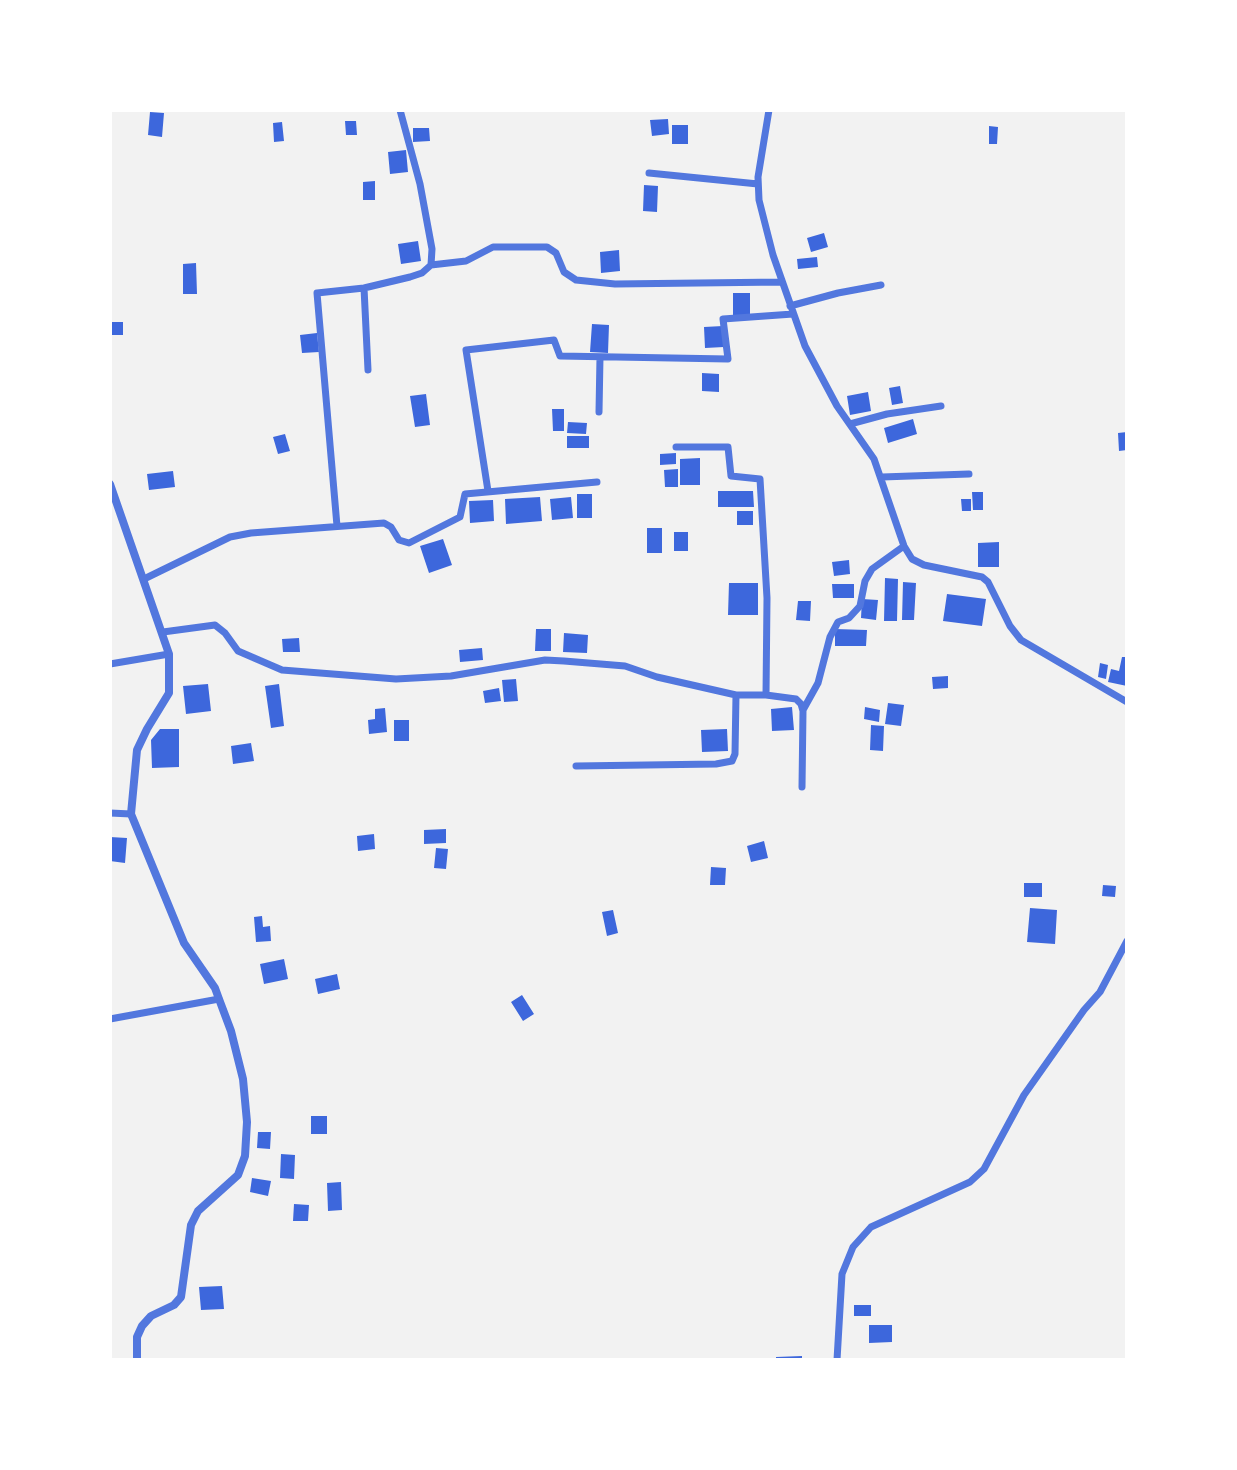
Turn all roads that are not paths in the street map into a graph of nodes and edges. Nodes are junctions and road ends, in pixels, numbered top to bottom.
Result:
1 (400, 110) edge
2 (769, 110) edge
3 (649, 173) dead end
4 (758, 184) junction
5 (431, 265) junction
6 (782, 282) junction
7 (881, 285) dead end
8 (364, 288) junction
9 (791, 310) junction
10 (600, 357) junction
11 (368, 370) dead end
12 (941, 406) dead end
13 (599, 412) dead end
14 (850, 424) junction
15 (676, 447) dead end
16 (969, 474) dead end
17 (882, 477) junction
18 (597, 482) dead end
19 (110, 484) edge
20 (488, 491) junction
21 (337, 526) junction
22 (904, 546) junction
23 (144, 579) junction
24 (163, 632) junction
25 (169, 654) junction
26 (110, 664) edge
27 (736, 695) junction
28 (766, 695) junction
29 (1127, 702) edge
30 (803, 710) junction
31 (576, 766) dead end
32 (802, 787) dead end
33 (110, 813) edge
34 (131, 814) junction
35 (1127, 941) edge
36 (219, 999) junction
37 (110, 1019) edge
38 (137, 1360) edge
39 (837, 1360) edge

1 - 5 street
2 - 4 street
3 - 4 street
4 - 6 street
5 - 6 street
5 - 8 street
6 - 9 street
7 - 9 street
8 - 11 street
8 - 21 street
9 - 10 street
9 - 14 street
10 - 13 street
10 - 20 street
12 - 14 street
14 - 17 street
15 - 28 street
16 - 17 street
17 - 22 street
18 - 20 street
19 - 23 street
20 - 21 street
21 - 23 street
22 - 29 street
22 - 30 street
23 - 24 street
24 - 25 street
24 - 27 street
25 - 26 street
25 - 34 street
27 - 28 street
27 - 31 street
28 - 30 street
30 - 32 street
33 - 34 street
34 - 36 street
35 - 39 street
36 - 37 street
36 - 38 street

